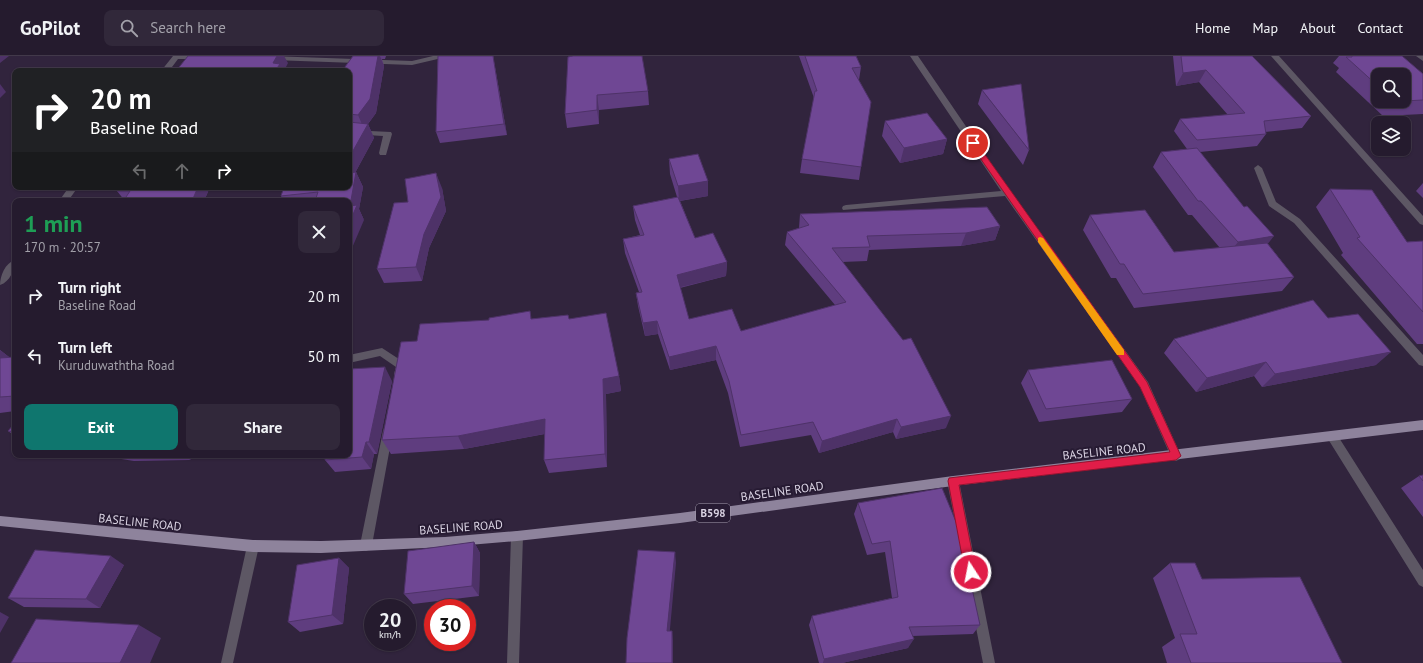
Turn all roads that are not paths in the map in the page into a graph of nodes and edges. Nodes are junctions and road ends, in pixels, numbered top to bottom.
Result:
1 (177, 56) edge
2 (453, 56) edge
3 (914, 56) edge
4 (1275, 56) edge
5 (1420, 56) edge
6 (208, 57) edge
7 (262, 58) edge
8 (326, 58) edge
9 (1423, 59) edge
10 (167, 68) edge
11 (352, 132) edge
12 (383, 153) dead end
13 (1258, 168) dead end
14 (72, 190) edge
15 (1007, 193) junction
16 (65, 198) edge
17 (846, 208) dead end
18 (1423, 222) edge
19 (12, 266) edge
20 (0, 282) edge
21 (352, 358) edge
22 (1423, 362) edge
23 (398, 381) edge
24 (390, 420) edge
25 (1423, 425) edge
26 (1332, 436) junction
27 (1176, 456) junction
28 (953, 481) junction
29 (0, 521) edge
30 (517, 536) junction
31 (366, 545) junction
32 (253, 546) junction
33 (1423, 581) edge
34 (227, 663) edge
35 (514, 663) edge
36 (989, 663) edge

1 - 6 street
1 - 10 street
2 - 8 street
3 - 15 street
4 - 18 street
5 - 9 street
7 - 8 street
11 - 12 street
13 - 22 street
14 - 16 street
15 - 17 street
15 - 27 street
19 - 20 street
21 - 23 street
24 - 31 street
25 - 26 main road, BASELINE ROAD / B598
26 - 27 main road, BASELINE ROAD / B598
26 - 33 street
27 - 28 main road, BASELINE ROAD / B598
28 - 30 main road, BASELINE ROAD / B598
28 - 36 street
29 - 32 main road, BASELINE ROAD / B598
30 - 31 main road, BASELINE ROAD / B598
30 - 35 street
31 - 32 main road, BASELINE ROAD / B598
32 - 34 street

